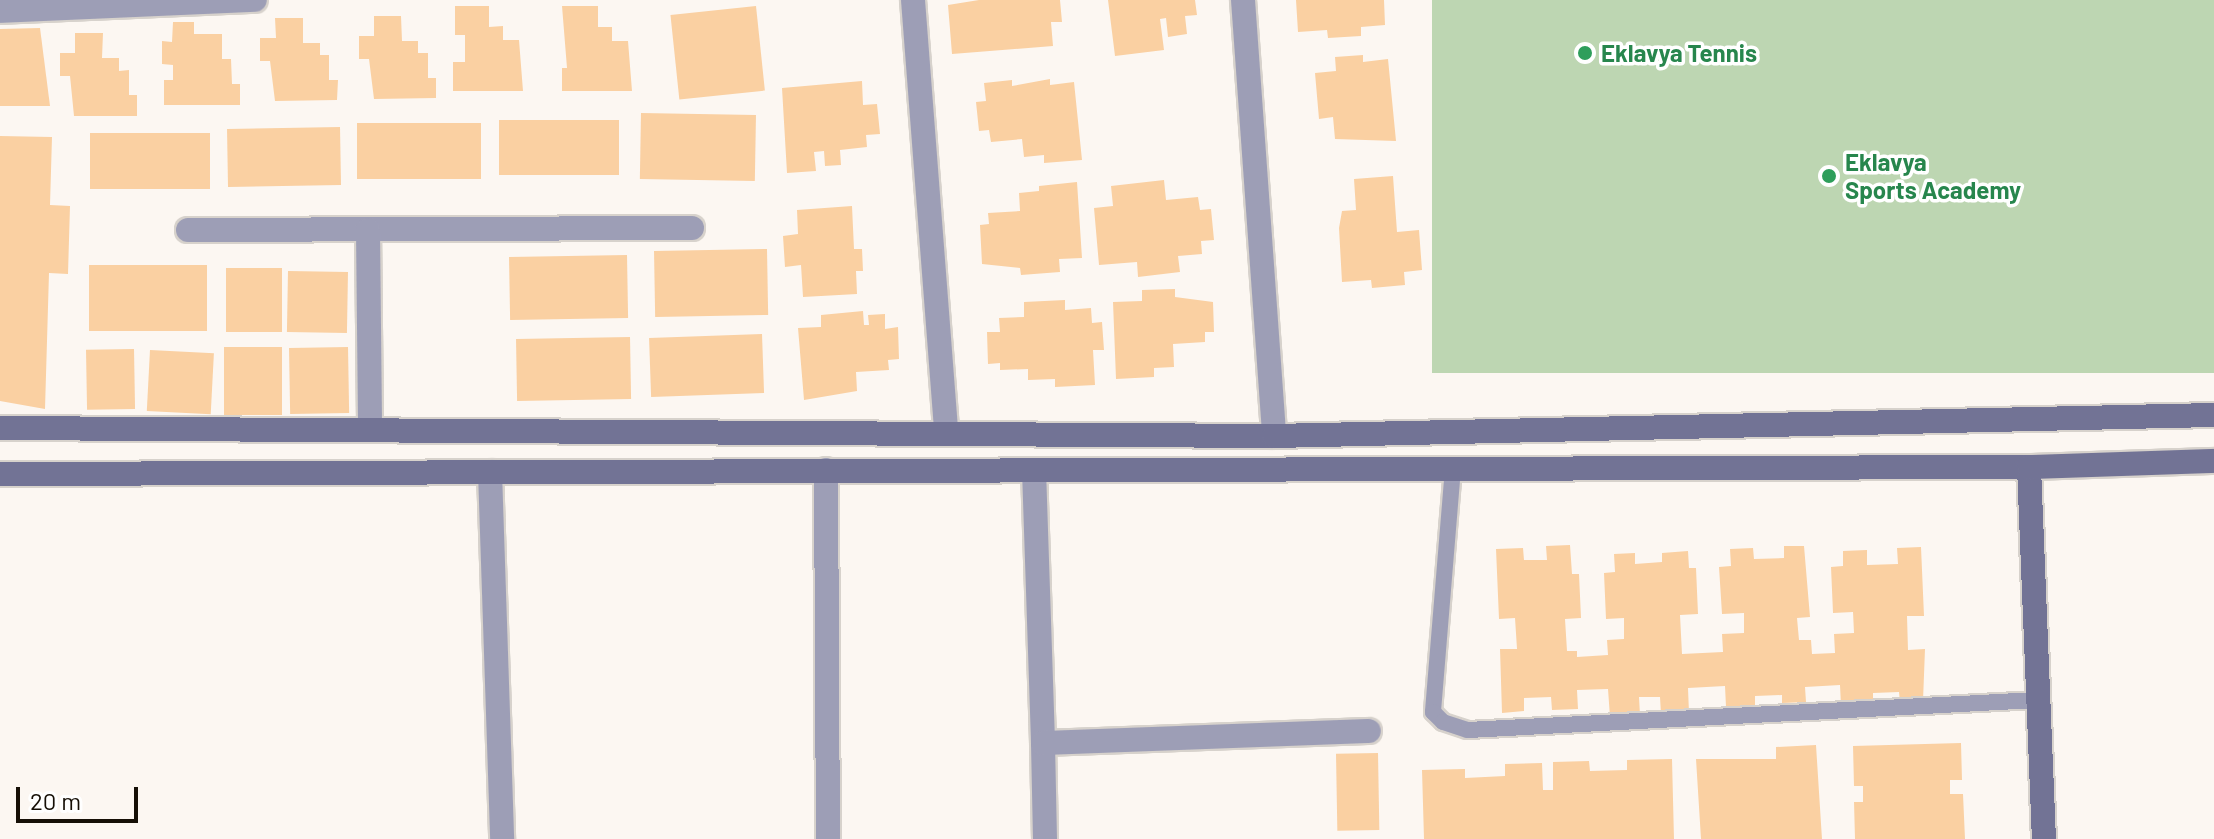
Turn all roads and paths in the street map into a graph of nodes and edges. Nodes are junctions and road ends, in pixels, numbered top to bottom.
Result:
1 (255, 0) edge
2 (913, 0) edge
3 (1243, 0) edge
4 (0, 11) edge
5 (692, 228) dead end
6 (188, 230) dead end
7 (368, 230) junction
8 (2214, 415) edge
9 (0, 428) edge
10 (370, 429) junction
11 (946, 431) junction
12 (1274, 436) junction
13 (2214, 461) edge
14 (2029, 467) junction
15 (1453, 468) junction
16 (826, 470) junction
17 (1034, 470) junction
18 (490, 472) junction
19 (0, 474) edge
20 (2036, 700) junction
21 (1369, 731) dead end
22 (1043, 743) junction
23 (502, 839) edge
24 (828, 839) edge
25 (1045, 839) edge
26 (2044, 839) edge

1 - 4 street
2 - 11 street
3 - 12 street
5 - 7 street
6 - 7 street
7 - 10 street
8 - 12 street
9 - 10 street
10 - 11 street
11 - 12 street
13 - 14 street
14 - 15 street
14 - 20 street
15 - 17 street
15 - 20 lane
16 - 17 street
16 - 18 street
16 - 24 street
17 - 22 street
18 - 19 street
18 - 23 street
20 - 26 street
21 - 22 street
22 - 25 street

